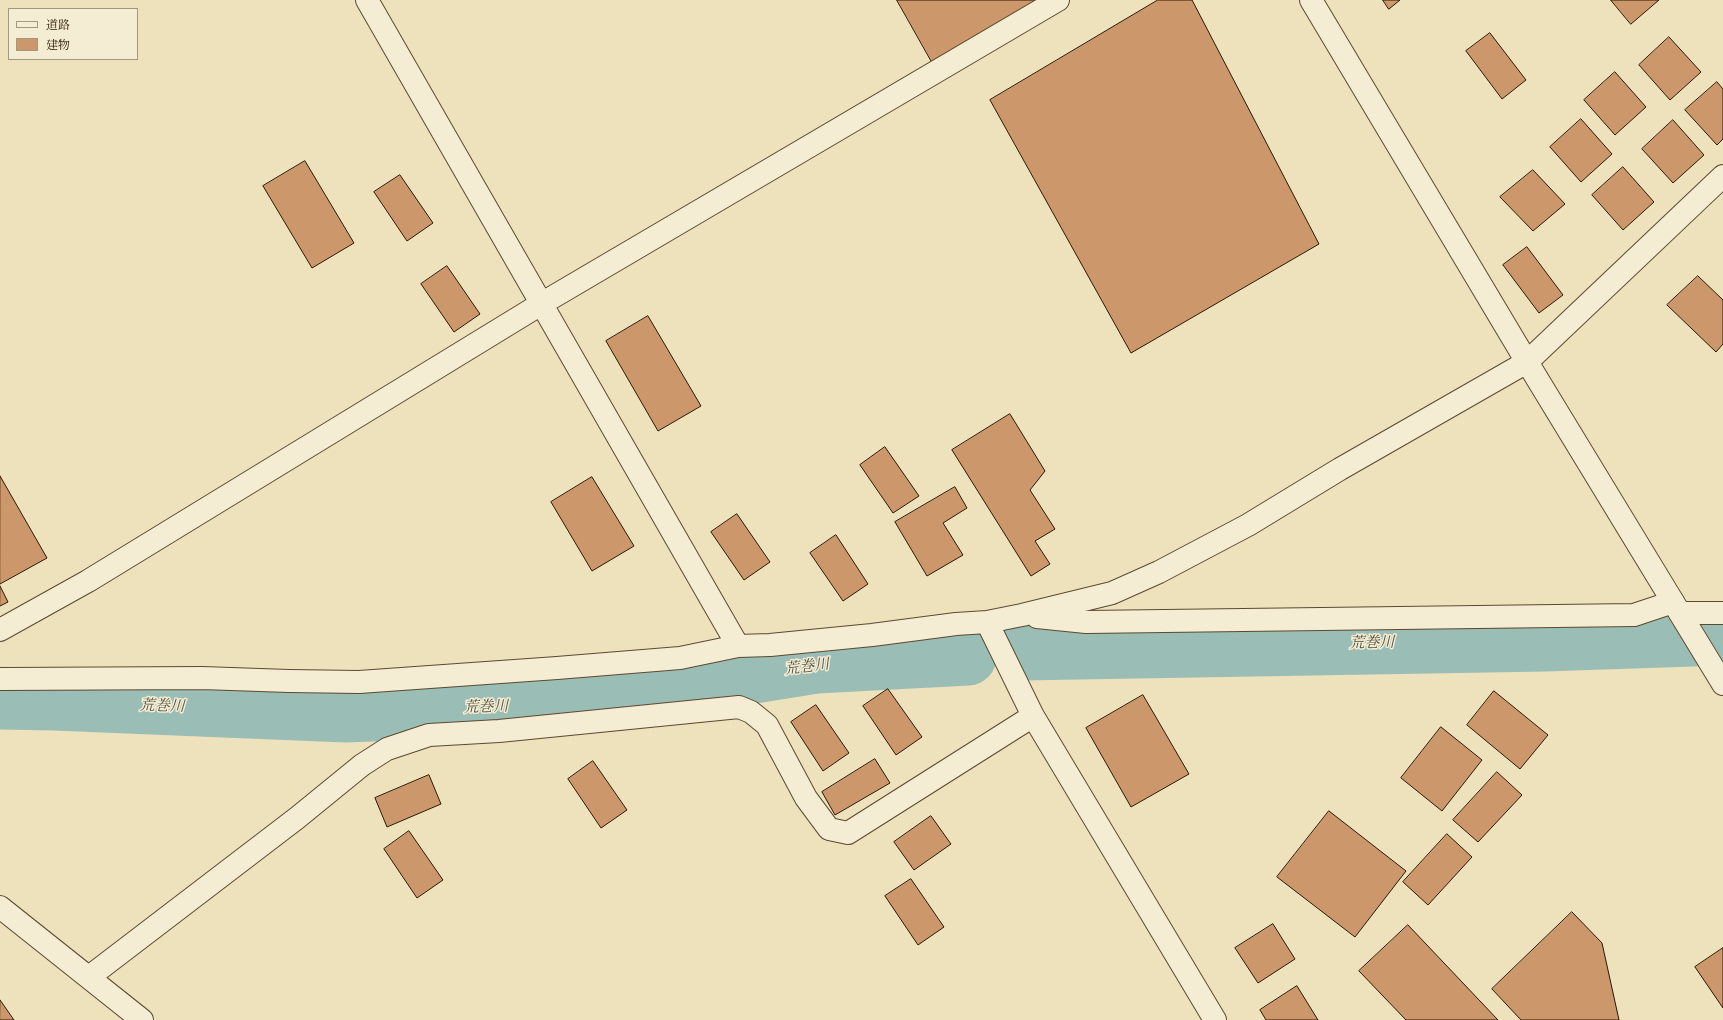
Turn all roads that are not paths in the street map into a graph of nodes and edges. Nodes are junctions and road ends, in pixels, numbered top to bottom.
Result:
1 (366, 0) edge
2 (1058, 0) edge
3 (1311, 0) edge
4 (1723, 176) edge
5 (541, 304) junction
6 (1527, 362) junction
7 (1680, 613) junction
8 (1723, 613) edge
9 (1022, 615) junction
10 (987, 622) junction
11 (0, 630) edge
12 (738, 646) junction
13 (1710, 654) edge
14 (0, 679) edge
15 (1723, 684) edge
16 (1033, 716) junction
17 (0, 907) edge
18 (88, 977) junction
19 (142, 1020) edge
20 (1215, 1020) edge

1 - 5 street
2 - 5 street
3 - 6 street
4 - 6 street
5 - 11 street
5 - 12 street
6 - 7 street
6 - 9 street
7 - 8 street
7 - 9 street
7 - 13 street
9 - 10 street
10 - 12 street
10 - 16 street
12 - 14 street
13 - 15 street
16 - 18 street
16 - 20 street
17 - 18 street
18 - 19 street

